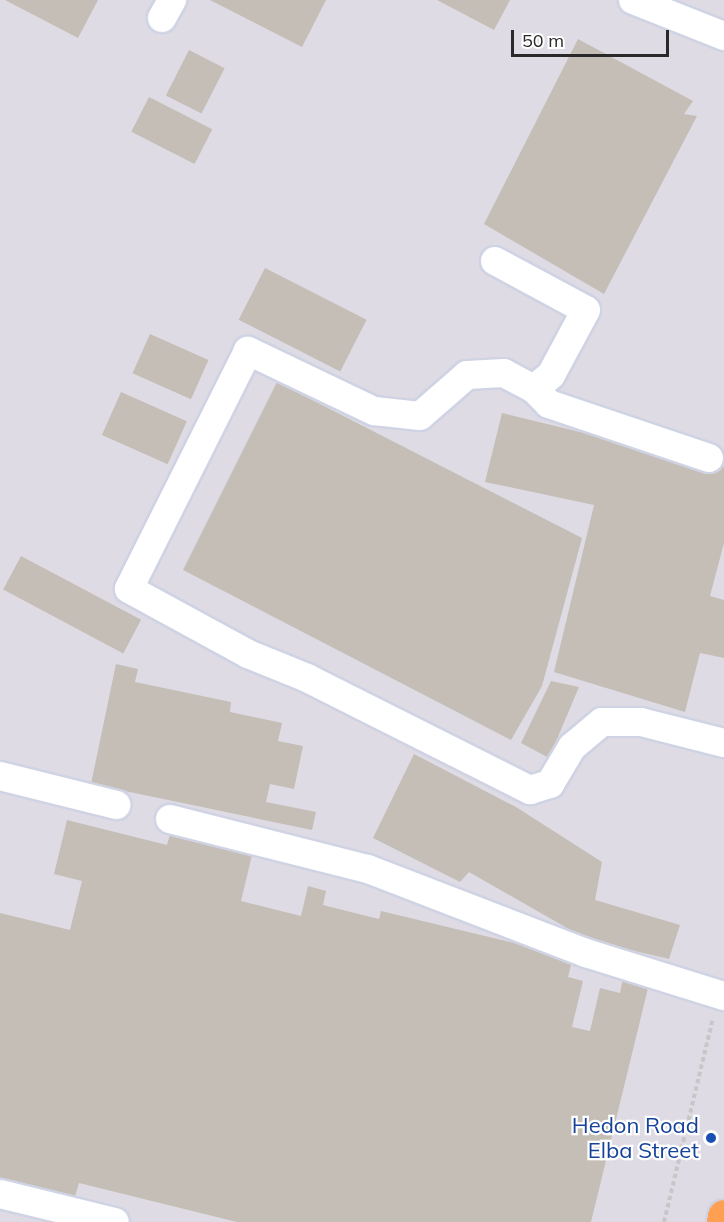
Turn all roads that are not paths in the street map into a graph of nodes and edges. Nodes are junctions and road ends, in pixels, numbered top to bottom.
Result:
1 (633, 0) edge
2 (724, 36) edge
3 (495, 261) dead end
4 (534, 388) junction
5 (709, 458) dead end
6 (724, 742) edge
7 (0, 776) edge
8 (116, 805) dead end
9 (170, 819) dead end
10 (721, 995) edge
11 (0, 1194) edge
12 (724, 1216) edge
13 (115, 1222) edge
14 (723, 1222) edge

1 - 2 street
3 - 4 street
4 - 5 street
4 - 6 street
7 - 8 street
9 - 10 street
11 - 13 street
12 - 14 highway

